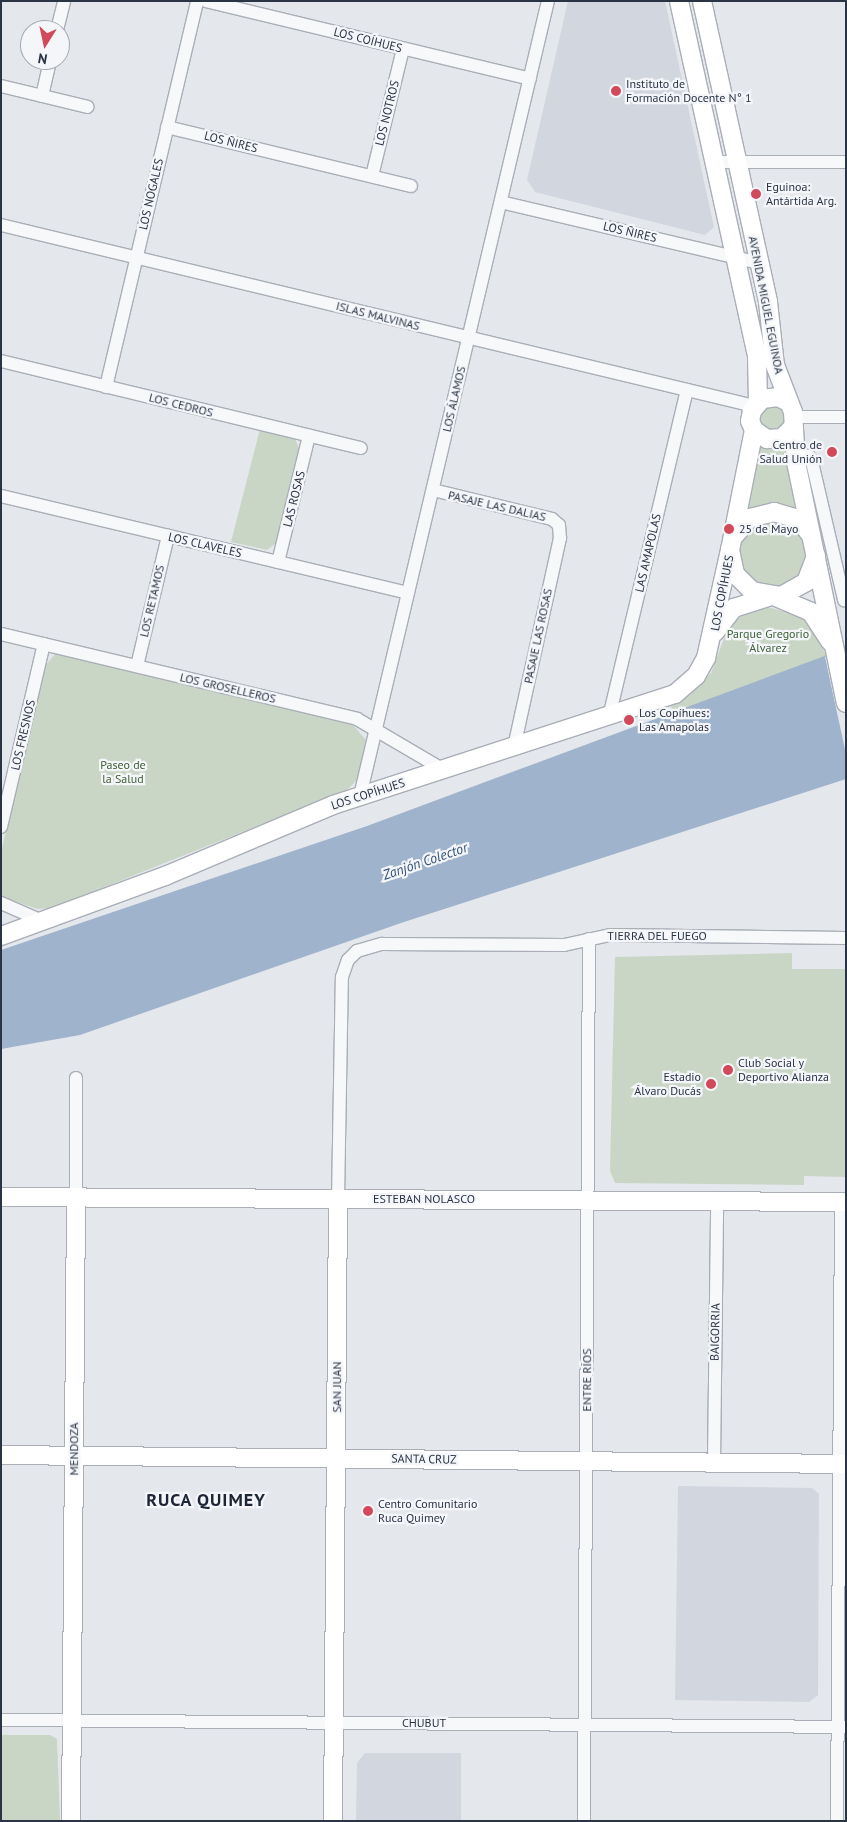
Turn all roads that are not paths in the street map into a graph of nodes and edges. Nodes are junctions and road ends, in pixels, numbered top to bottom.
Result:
1 (64, 1) edge
2 (196, 1) edge
3 (206, 1) edge
4 (548, 1) edge
5 (679, 1) edge
6 (702, 1) edge
7 (59, 20) edge
8 (403, 49) junction
9 (48, 70) edge
10 (530, 79) junction
11 (1, 86) edge
12 (42, 96) junction
13 (88, 107) dead end
14 (167, 127) junction
15 (737, 161) junction
16 (714, 162) junction
17 (846, 162) edge
18 (372, 176) junction
19 (411, 186) dead end
20 (501, 202) junction
21 (1, 225) edge
22 (736, 257) junction
23 (136, 258) junction
24 (759, 263) junction
25 (469, 338) junction
26 (1, 361) edge
27 (106, 387) junction
28 (687, 390) junction
29 (756, 404) junction
30 (791, 416) junction
31 (846, 417) edge
32 (754, 430) junction
33 (310, 436) junction
34 (360, 448) dead end
35 (795, 454) junction
36 (433, 490) junction
37 (1, 496) edge
38 (559, 525) joint
39 (168, 536) junction
40 (731, 547) junction
41 (816, 547) junction
42 (278, 562) junction
43 (408, 593) junction
44 (772, 597) junction
45 (844, 600) dead end
46 (1, 634) edge
47 (713, 637) junction
48 (44, 644) junction
49 (835, 653) junction
50 (137, 666) junction
51 (846, 703) edge
52 (609, 717) junction
53 (376, 729) junction
54 (514, 747) junction
55 (444, 770) junction
56 (360, 796) junction
57 (1, 827) edge
58 (1, 903) edge
59 (42, 921) junction
60 (1, 936) edge
61 (846, 938) edge
62 (589, 939) junction
63 (352, 955) joint
64 (76, 1078) dead end
65 (1, 1197) edge
66 (76, 1198) junction
67 (338, 1199) junction
68 (588, 1200) junction
69 (717, 1201) junction
70 (844, 1202) edge
71 (1, 1455) edge
72 (74, 1456) junction
73 (336, 1458) junction
74 (586, 1461) junction
75 (714, 1462) junction
76 (843, 1464) edge
77 (1, 1720) edge
78 (72, 1720) junction
79 (334, 1722) junction
80 (585, 1724) junction
81 (842, 1727) edge
82 (71, 1821) edge
83 (333, 1821) edge
84 (584, 1821) edge
85 (837, 1821) edge

1 - 7 street
2 - 14 street, LOS NOGALES
3 - 8 street, LOS COÍHUES
4 - 10 street, LOS ÁLAMOS
5 - 16 street, AVENIDA MIGUEL EGUINOA
6 - 15 street, AVENIDA MIGUEL EGUINOA
8 - 10 street, LOS COÍHUES
8 - 18 street, LOS NOTROS
9 - 12 street
10 - 20 street, LOS ÁLAMOS
11 - 12 street
12 - 13 street
14 - 18 street, LOS ÑIRES
14 - 23 street, LOS NOGALES
15 - 16 street
15 - 17 street
15 - 24 street, AVENIDA MIGUEL EGUINOA
16 - 22 street, AVENIDA MIGUEL EGUINOA
18 - 19 street, LOS ÑIRES
20 - 22 street, LOS ÑIRES
20 - 25 street, LOS ÁLAMOS
21 - 23 street, ISLAS MALVINAS
22 - 24 street, LOS ÑIRES
22 - 29 street, AVENIDA MIGUEL EGUINOA
23 - 25 street, ISLAS MALVINAS
23 - 27 street, LOS NOGALES
24 - 30 street, AVENIDA MIGUEL EGUINOA
25 - 28 street, ISLAS MALVINAS
25 - 36 street, LOS ÁLAMOS
26 - 27 street, LOS CEDROS
27 - 33 street, LOS CEDROS
28 - 29 street, ISLAS MALVINAS
28 - 52 street, LAS AMAPOLAS
29 - 30 street
29 - 32 street, AVENIDA MIGUEL EGUINOA
30 - 31 street
30 - 32 street
30 - 35 street, AVENIDA MIGUEL EGUINOA
32 - 40 street, AVENIDA MIGUEL EGUINOA
33 - 34 street, LOS CEDROS
33 - 42 street, LAS ROSAS
35 - 41 street, AVENIDA MIGUEL EGUINOA
35 - 45 street
36 - 38 street, PASAJE LAS DALIAS
36 - 43 street, LOS ÁLAMOS
37 - 39 street, LOS CLAVELES
38 - 54 street, PASAJE LAS ROSAS
39 - 42 street, LOS CLAVELES
39 - 50 street, LOS RETAMOS
40 - 41 street, AVENIDA MIGUEL EGUINOA
40 - 44 street, AVENIDA MIGUEL EGUINOA
40 - 47 street, LOS COPÍHUES
41 - 44 street, AVENIDA MIGUEL EGUINOA
41 - 49 street, AVENIDA MIGUEL EGUINOA
42 - 43 street, LOS CLAVELES
43 - 53 street, LOS ÁLAMOS
44 - 47 street, LOS COPÍHUES
44 - 49 street, AVENIDA MIGUEL EGUINOA
46 - 48 street, LOS GROSELLEROS
47 - 52 street, LOS COPÍHUES
48 - 50 street, LOS GROSELLEROS
48 - 57 street, LOS FRESNOS
49 - 51 street
50 - 53 street, LOS GROSELLEROS
52 - 54 street, LOS COPÍHUES
53 - 55 street, LOS GROSELLEROS
53 - 56 street, LOS ÁLAMOS
54 - 55 street, LOS COPÍHUES
55 - 56 street, LOS COPÍHUES
56 - 59 street, LOS COPÍHUES
58 - 59 street
59 - 60 street, LOS COPÍHUES
61 - 62 street, TIERRA DEL FUEGO
62 - 63 street, TIERRA DEL FUEGO
62 - 68 street, ENTRE RÍOS
63 - 67 street, SAN JUAN
64 - 66 street, MENDOZA
65 - 66 street, ESTEBAN NOLASCO
66 - 67 street, ESTEBAN NOLASCO
66 - 72 street, MENDOZA
67 - 68 street, ESTEBAN NOLASCO
67 - 73 street, SAN JUAN
68 - 69 street, ESTEBAN NOLASCO
68 - 74 street, ENTRE RÍOS
69 - 70 street, ESTEBAN NOLASCO
69 - 75 street, BAIGORRIA
70 - 76 street
71 - 72 street, SANTA CRUZ
72 - 73 street, SANTA CRUZ
72 - 78 street, MENDOZA
73 - 74 street, SANTA CRUZ
73 - 79 street, SAN JUAN
74 - 75 street, SANTA CRUZ
74 - 80 street, ENTRE RÍOS
75 - 76 street, SANTA CRUZ
76 - 81 street
77 - 78 street, CHUBUT
78 - 79 street, CHUBUT
78 - 82 street, MENDOZA
79 - 80 street, CHUBUT
79 - 83 street, SAN JUAN
80 - 81 street, CHUBUT
80 - 84 street, ENTRE RÍOS
81 - 85 street

